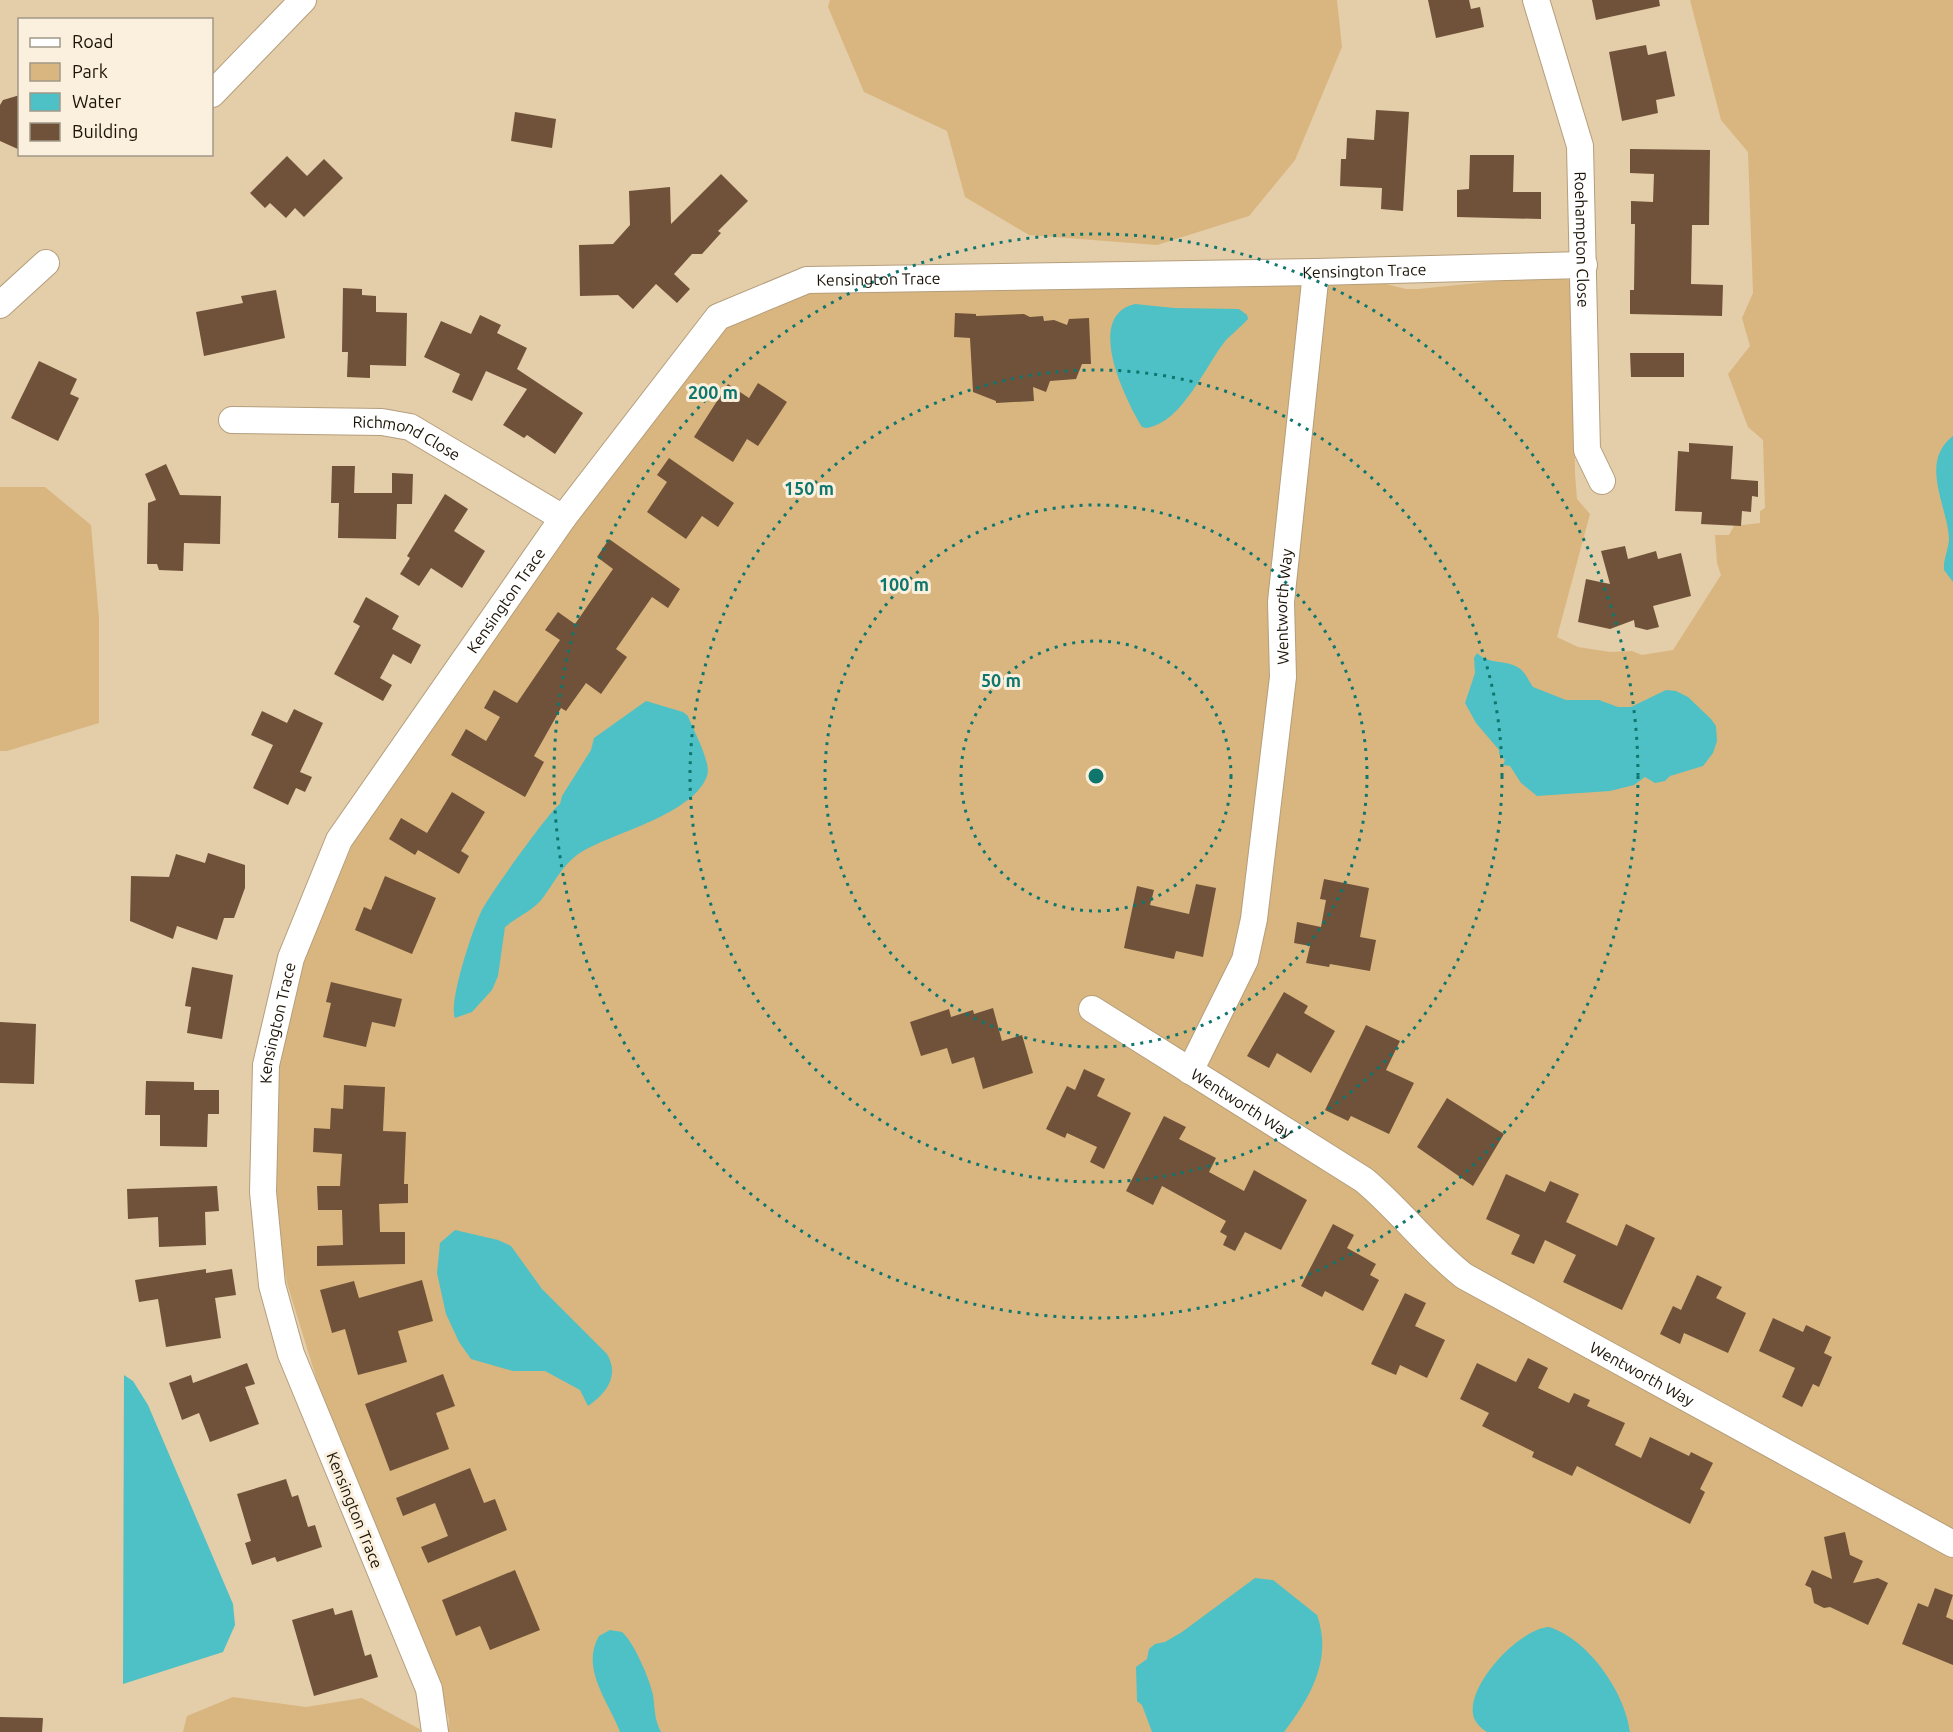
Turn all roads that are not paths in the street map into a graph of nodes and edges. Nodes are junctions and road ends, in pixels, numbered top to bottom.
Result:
1 (303, 0) edge
2 (1536, 0) edge
3 (213, 93) edge
4 (46, 262) dead end
5 (1584, 265) junction
6 (1316, 272) junction
7 (0, 305) edge
8 (232, 420) dead end
9 (1602, 481) dead end
10 (563, 518) junction
11 (1092, 1009) dead end
12 (1190, 1071) junction
13 (1953, 1544) edge
14 (435, 1732) edge

1 - 3 street
2 - 5 street, Roehampton Close
4 - 7 street
5 - 6 street, Kensington Trace
5 - 9 street, Roehampton Close
6 - 10 street, Kensington Trace
6 - 12 street, Wentworth Way
8 - 10 street, Richmond Close
10 - 14 street, Kensington Trace
11 - 12 street
12 - 13 street, Wentworth Way

